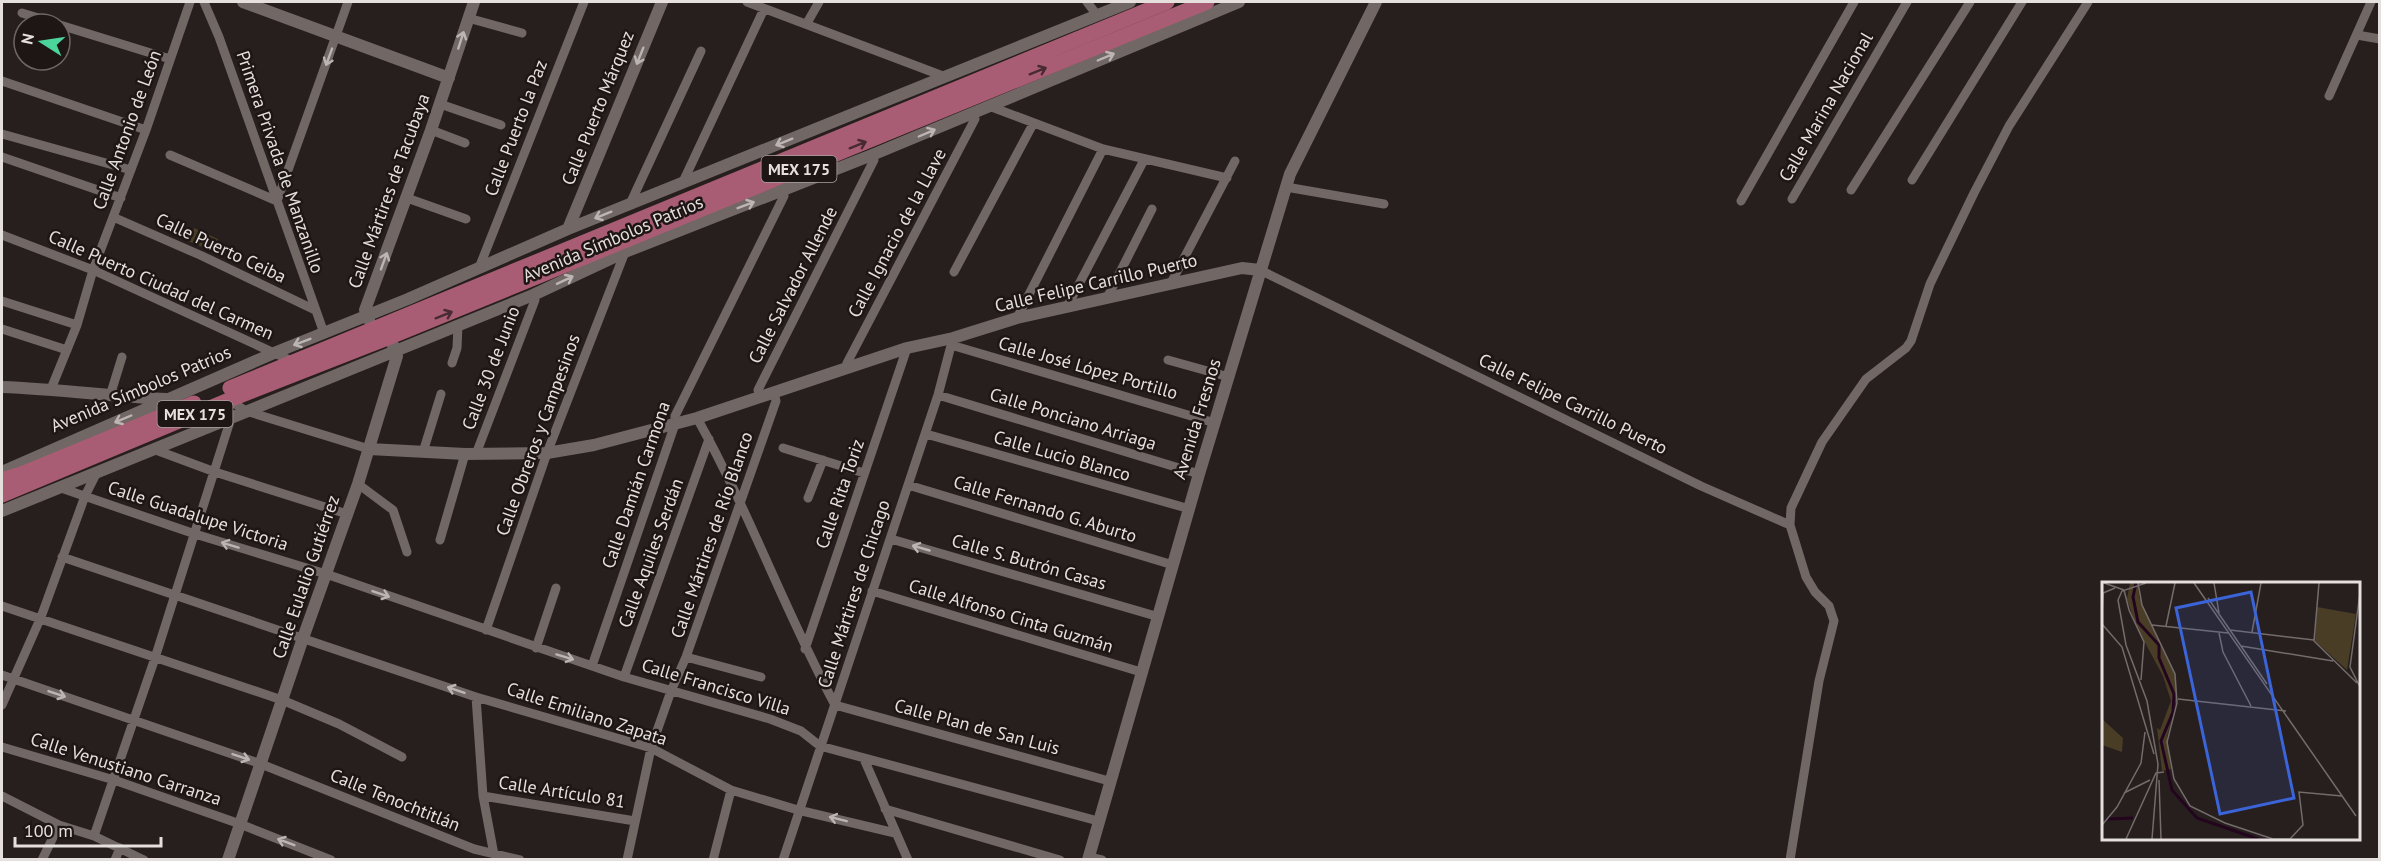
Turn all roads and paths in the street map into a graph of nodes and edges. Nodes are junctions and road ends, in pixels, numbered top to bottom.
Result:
1 (190, 2) edge
2 (204, 2) edge
3 (243, 2) edge
4 (348, 2) edge
5 (474, 2) edge
6 (584, 2) edge
7 (662, 2) edge
8 (747, 2) edge
9 (819, 2) edge
10 (1130, 2) edge
11 (1167, 2) edge
12 (1208, 2) edge
13 (1239, 2) edge
14 (1376, 2) edge
15 (1854, 2) edge
16 (1907, 2) edge
17 (1970, 2) edge
18 (2022, 2) edge
19 (2088, 2) edge
20 (2371, 2) edge
21 (1092, 6) edge
22 (764, 9) junction
23 (468, 18) junction
24 (807, 23) junction
25 (72, 28) edge
26 (522, 33) dead end
27 (2357, 35) junction
28 (336, 36) junction
29 (2379, 39) edge
30 (701, 51) dead end
31 (170, 59) junction
32 (943, 76) junction
33 (449, 78) junction
34 (2, 81) edge
35 (2329, 96) dead end
36 (440, 104) junction
37 (989, 106) junction
38 (973, 113) junction
39 (1033, 124) junction
40 (501, 125) dead end
41 (146, 130) junction
42 (431, 130) junction
43 (2, 134) edge
44 (465, 143) dead end
45 (1103, 149) junction
46 (170, 155) dead end
47 (872, 155) junction
48 (2, 157) edge
49 (1144, 160) junction
50 (1236, 160) dead end
51 (131, 170) junction
52 (1227, 178) junction
53 (1912, 180) dead end
54 (682, 184) junction
55 (1286, 188) junction
56 (1851, 190) dead end
57 (783, 191) junction
58 (121, 198) junction
59 (407, 198) junction
60 (1792, 199) dead end
61 (277, 201) junction
62 (1741, 201) dead end
63 (630, 204) junction
64 (1384, 204) dead end
65 (1152, 209) dead end
66 (113, 217) junction
67 (466, 219) dead end
68 (568, 229) junction
69 (2, 235) edge
70 (625, 252) junction
71 (479, 267) junction
72 (93, 270) junction
73 (1260, 270) junction
74 (954, 272) dead end
75 (1171, 283) junction
76 (533, 295) junction
77 (1107, 298) junction
78 (2, 301) edge
79 (411, 306) junction
80 (1067, 307) junction
81 (315, 310) junction
82 (367, 316) junction
83 (1017, 318) junction
84 (77, 325) junction
85 (458, 325) junction
86 (2, 329) edge
87 (374, 330) junction
88 (324, 333) junction
89 (952, 341) junction
90 (392, 344) junction
91 (907, 348) junction
92 (67, 350) junction
93 (274, 353) junction
94 (122, 357) dead end
95 (1168, 360) dead end
96 (452, 363) dead end
97 (300, 365) junction
98 (849, 368) junction
99 (1228, 377) junction
100 (2, 387) edge
101 (51, 389) junction
102 (774, 393) junction
103 (441, 394) dead end
104 (938, 395) junction
105 (110, 396) junction
106 (760, 397) junction
107 (169, 399) junction
108 (201, 400) junction
109 (229, 400) junction
110 (246, 411) junction
111 (232, 416) junction
112 (697, 418) junction
113 (1215, 423) junction
114 (675, 424) junction
115 (926, 435) junction
116 (709, 440) junction
117 (783, 448) dead end
118 (153, 449) junction
119 (369, 449) junction
120 (423, 452) junction
121 (547, 453) junction
122 (471, 454) junction
123 (823, 460) junction
124 (2, 472) edge
125 (215, 472) junction
126 (864, 473) junction
127 (96, 474) junction
128 (1199, 474) junction
129 (2, 480) edge
130 (358, 484) junction
131 (908, 485) junction
132 (62, 488) junction
133 (2, 495) edge
134 (85, 496) junction
135 (808, 498) dead end
136 (739, 502) junction
137 (1190, 509) junction
138 (2, 511) edge
139 (347, 514) junction
140 (1790, 525) junction
141 (195, 534) junction
142 (891, 539) junction
143 (440, 540) dead end
144 (407, 552) dead end
145 (62, 557) junction
146 (1173, 565) junction
147 (326, 574) junction
148 (556, 588) dead end
149 (872, 591) junction
150 (173, 595) junction
151 (2, 606) edge
152 (1159, 616) junction
153 (41, 617) junction
154 (486, 630) junction
155 (303, 638) junction
156 (536, 648) junction
157 (805, 649) junction
158 (686, 657) junction
159 (155, 658) junction
160 (592, 666) junction
161 (1141, 672) junction
162 (2, 675) edge
163 (624, 677) junction
164 (761, 677) dead end
165 (13, 679) junction
166 (671, 690) junction
167 (476, 697) junction
168 (282, 700) junction
169 (2, 705) edge
170 (835, 705) junction
171 (133, 721) junction
172 (820, 746) junction
173 (2, 747) edge
174 (651, 748) junction
175 (402, 757) dead end
176 (864, 759) junction
177 (261, 764) junction
178 (114, 780) junction
179 (1109, 781) junction
180 (731, 790) junction
181 (483, 796) junction
182 (3, 800) edge
183 (885, 809) junction
184 (798, 810) junction
185 (635, 821) junction
186 (1098, 821) junction
187 (240, 824) junction
188 (59, 825) junction
189 (895, 833) junction
190 (94, 836) junction
191 (120, 848) junction
192 (495, 857) edge
193 (1088, 858) edge
194 (42, 860) edge
195 (115, 860) edge
196 (144, 860) edge
197 (228, 860) edge
198 (331, 860) edge
199 (520, 860) edge
200 (627, 860) edge
201 (713, 860) edge
202 (783, 860) edge
203 (908, 860) edge
204 (1060, 860) edge
205 (1102, 860) edge
206 (1790, 860) edge

1 - 31 street, Calle Antonio de León
2 - 61 street, Primera Privada de Manzanillo
3 - 28 street
4 - 28 street
5 - 23 street, Calle Mártires de Tacubaya
6 - 71 street, Calle Puerto la Paz
7 -> 68 street, Calle Puerto Márquez
8 - 22 street
9 - 24 street
10 - 21 street, Avenida Símbolos Patrios
11 - 79 main road, Avenida Símbolos Patrios / MEX 175
90 -> 12 main road, Avenida Símbolos Patrios / MEX 175
37 -> 13 street, Avenida Símbolos Patrios
14 - 55 street, Avenida Fresnos
15 - 62 street
16 - 60 street, Calle Marina Nacional
17 - 56 street
18 - 53 street
19 - 140 street
20 - 27 street
21 - 32 street, Avenida Símbolos Patrios
22 - 24 street
22 - 54 street
23 - 26 street
33 -> 23 street, Calle Mártires de Tacubaya
24 - 32 street
25 - 31 street
27 - 29 street
27 - 35 street
28 - 33 street
28 -> 61 street
30 - 63 street
31 - 41 street, Calle Antonio de León
32 -> 54 street, Avenida Símbolos Patrios
33 - 36 street, Calle Mártires de Tacubaya
34 - 41 street
36 - 40 street
36 - 42 street, Calle Mártires de Tacubaya
37 - 38 street, Avenida Símbolos Patrios
37 - 39 street
47 -> 38 street, Avenida Símbolos Patrios
38 - 98 street, Calle Ignacio de la Llave
39 - 45 street
39 - 74 street
41 - 51 street, Calle Antonio de León
42 - 44 street
42 - 59 street, Calle Mártires de Tacubaya
43 - 51 street
45 - 49 street
45 - 83 street
46 - 61 street
47 - 57 street, Avenida Símbolos Patrios
47 - 106 street, Calle Salvador Allende
48 - 58 street
49 - 52 street
49 - 80 street
50 - 52 street
51 - 58 street, Calle Antonio de León
52 - 75 street
54 - 63 street, Avenida Símbolos Patrios
55 - 64 street
55 - 73 street, Avenida Fresnos
70 -> 57 street, Avenida Símbolos Patrios
57 - 114 street, Calle Damián Carmona
58 - 66 street, Calle Antonio de León
59 - 67 street
82 -> 59 street, Calle Mártires de Tacubaya
61 - 81 street, Primera Privada de Manzanillo
63 -> 68 street, Avenida Símbolos Patrios
65 - 77 street
66 - 72 street, Calle Antonio de León
66 - 81 street, Calle Puerto Ceiba
68 - 71 street, Avenida Símbolos Patrios
69 - 72 street, Calle Puerto Ciudad del Carmen
76 -> 70 street, Avenida Símbolos Patrios
70 - 121 street, Calle Obreros y Campesinos
71 - 79 street, Avenida Símbolos Patrios
72 - 84 street, Calle Antonio de León
72 - 93 street, Calle Puerto Ciudad del Carmen
73 - 75 street, Calle Felipe Carrillo Puerto
73 - 99 street, Avenida Fresnos
73 - 140 street, Calle Felipe Carrillo Puerto
75 - 77 street, Calle Felipe Carrillo Puerto
76 - 85 street, Avenida Símbolos Patrios
76 - 122 street, Calle 30 de Junio
77 - 80 street, Calle Felipe Carrillo Puerto
78 - 84 street
79 - 82 street, Avenida Símbolos Patrios
79 - 87 main road, Avenida Símbolos Patrios / MEX 175
80 - 83 street, Calle Felipe Carrillo Puerto
81 - 88 street, Primera Privada de Manzanillo
82 - 87 street
82 - 88 street, Avenida Símbolos Patrios
83 - 89 street, Calle Felipe Carrillo Puerto
84 - 92 street, Calle Antonio de León
85 - 90 street, Avenida Símbolos Patrios
85 - 96 street
86 - 92 street
87 - 90 street
87 - 97 main road, Avenida Símbolos Patrios / MEX 175
88 -> 93 street, Avenida Símbolos Patrios
89 - 91 street, Calle Felipe Carrillo Puerto
89 - 104 street, Calle Mártires de Chicago
89 - 113 street, Calle José López Portillo
90 - 97 main road, Avenida Símbolos Patrios / MEX 175
90 - 110 street, Avenida Símbolos Patrios
90 - 119 street, Calle Eulalio Gutiérrez
91 - 98 street, Calle Felipe Carrillo Puerto
91 - 126 street, Calle Rita Toriz
92 - 101 street, Calle Antonio de León
93 - 97 street, Calle Puerto Ciudad del Carmen
93 - 107 street, Avenida Símbolos Patrios
94 - 105 street
95 - 99 street
97 - 108 main road, Avenida Símbolos Patrios / MEX 175
97 - 109 main road, Avenida Símbolos Patrios / MEX 175
98 - 102 street, Calle Felipe Carrillo Puerto
99 - 113 street, Avenida Fresnos
100 - 101 street
101 - 105 street
102 - 106 street, Calle Felipe Carrillo Puerto
102 - 136 street, Calle Mártires de Río Blanco
103 - 120 street
104 - 115 street, Calle Mártires de Chicago
104 - 128 street, Calle Ponciano Arriaga
105 - 107 street
106 - 112 street, Calle Felipe Carrillo Puerto
107 - 108 street
107 -> 124 street, Avenida Símbolos Patrios
108 - 129 main road, Avenida Símbolos Patrios / MEX 175
109 - 110 street
109 - 133 main road, Avenida Símbolos Patrios / MEX 175
110 - 111 street, Avenida Símbolos Patrios
110 - 119 street
111 - 118 street, Avenida Símbolos Patrios
111 - 125 street
112 - 114 street, Calle Felipe Carrillo Puerto
112 - 116 street
113 - 128 street, Avenida Fresnos
114 - 121 street, Calle Felipe Carrillo Puerto
114 - 160 street, Calle Damián Carmona
115 - 131 street, Calle Mártires de Chicago
115 - 137 street, Calle Lucio Blanco
116 - 136 street
116 - 163 street, Calle Aquiles Serdán
117 - 123 street
118 - 125 street
118 - 127 street, Avenida Símbolos Patrios
119 - 120 street, Calle Felipe Carrillo Puerto
119 - 130 street, Calle Eulalio Gutiérrez
120 - 122 street, Calle Felipe Carrillo Puerto
121 - 122 street, Calle Felipe Carrillo Puerto
121 - 154 street, Calle Obreros y Campesinos
122 - 143 street
123 - 126 street
123 - 135 street
125 - 139 street
125 - 141 street
126 - 157 street, Calle Rita Toriz
127 - 132 street, Avenida Símbolos Patrios
127 - 134 street
128 - 137 street, Avenida Fresnos
130 - 139 street, Calle Eulalio Gutiérrez
130 - 144 street
131 - 142 street, Calle Mártires de Chicago
131 - 146 street, Calle Fernando G. Aburto
132 - 134 street, Calle Guadalupe Victoria
132 - 138 street, Avenida Símbolos Patrios
134 - 141 street, Calle Guadalupe Victoria
134 - 145 street
136 - 157 street
136 - 158 street, Calle Mártires de Río Blanco
137 - 146 street, Avenida Fresnos
139 - 147 street, Calle Eulalio Gutiérrez
140 - 206 street
147 -> 141 street, Calle Guadalupe Victoria
141 - 150 street
142 - 149 street, Calle Mártires de Chicago
152 -> 142 street, Calle S. Butrón Casas
145 - 150 street, Calle Emiliano Zapata
145 - 153 street
146 - 152 street, Avenida Fresnos
147 -> 154 street, Calle Francisco Villa
147 - 155 street, Calle Eulalio Gutiérrez
148 - 156 street
149 - 161 street, Calle Alfonso Cinta Guzmán
149 - 170 street, Calle Mártires de Chicago
150 - 155 street, Calle Emiliano Zapata
150 - 159 street
151 - 153 street
152 - 161 street, Avenida Fresnos
153 - 159 street
153 - 165 street
154 - 156 street, Calle Francisco Villa
167 -> 155 street, Calle Emiliano Zapata
155 - 168 street, Calle Eulalio Gutiérrez
156 -> 160 street, Calle Francisco Villa
157 - 170 street
158 - 164 street
158 - 166 street, Calle Mártires de Río Blanco
159 - 168 street
159 - 171 street
160 - 163 street, Calle Francisco Villa
161 - 179 street, Avenida Fresnos
162 - 165 street, Calle Tenochtitlán
163 - 166 street, Calle Francisco Villa
165 - 169 street
165 -> 171 street, Calle Tenochtitlán
166 - 172 street, Calle Francisco Villa
166 - 174 street, Calle Mártires de Río Blanco
167 - 174 street, Calle Emiliano Zapata
167 - 181 street
168 - 175 street
168 - 177 street, Calle Eulalio Gutiérrez
170 - 172 street, Calle Mártires de Chicago
170 - 179 street, Calle Plan de San Luis
171 -> 177 street, Calle Tenochtitlán
171 - 178 street
172 - 176 street, Calle Francisco Villa
172 - 184 street, Calle Mártires de Chicago
173 - 178 street, Calle Venustiano Carranza
174 - 180 street, Calle Emiliano Zapata
174 - 185 street, Calle Mártires de Río Blanco
176 - 183 street
176 - 186 street, Calle Francisco Villa
177 - 187 street, Calle Eulalio Gutiérrez
177 - 192 street, Calle Tenochtitlán
178 - 187 street, Calle Venustiano Carranza
178 - 190 street
179 - 186 street, Avenida Fresnos
180 - 184 street, Calle Emiliano Zapata
180 - 201 street
181 - 185 street, Calle Artículo 81
181 - 192 street
182 - 188 street
183 - 189 street
183 - 204 street
189 -> 184 street, Calle Emiliano Zapata
184 - 202 street, Calle Mártires de Chicago
185 - 200 street, Calle Mártires de Río Blanco
186 - 193 street, Avenida Fresnos
187 - 197 street, Calle Eulalio Gutiérrez
198 -> 187 street, Calle Venustiano Carranza
188 - 190 street
188 - 194 street
189 - 203 street
190 - 191 street
191 - 195 street
191 - 196 street
192 - 199 street, Calle Tenochtitlán
193 - 205 street

